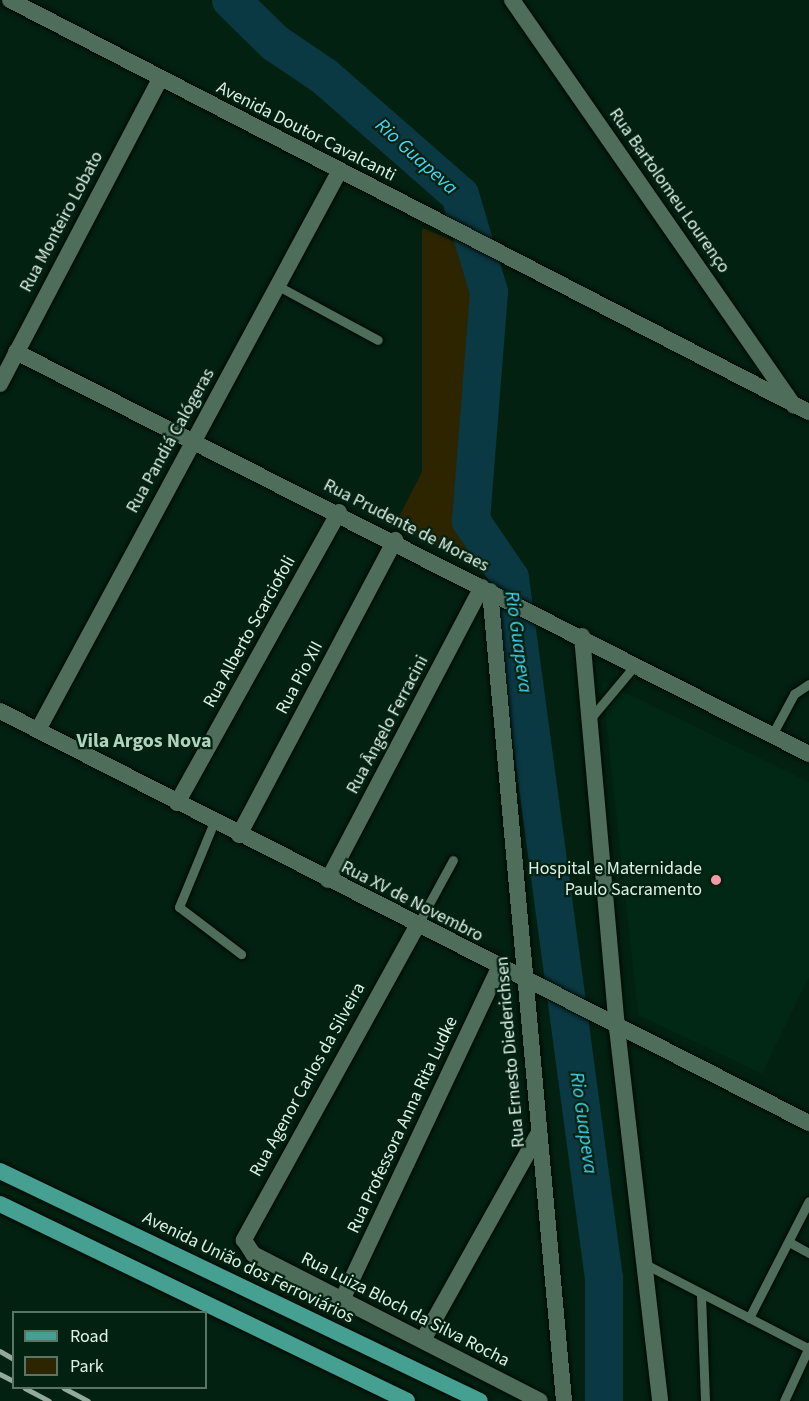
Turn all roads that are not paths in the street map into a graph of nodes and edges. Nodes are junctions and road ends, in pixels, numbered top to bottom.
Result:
1 (10, 0) edge
2 (512, 0) edge
3 (160, 79) junction
4 (339, 172) junction
5 (280, 287) junction
6 (378, 340) dead end
7 (16, 352) junction
8 (0, 384) edge
9 (802, 409) edge
10 (192, 440) junction
11 (339, 512) junction
12 (395, 540) junction
13 (486, 589) junction
14 (582, 636) junction
15 (636, 664) junction
16 (809, 684) edge
17 (0, 711) edge
18 (589, 720) junction
19 (38, 730) junction
20 (772, 735) junction
21 (809, 754) edge
22 (177, 803) junction
23 (214, 822) junction
24 (239, 835) junction
25 (453, 860) dead end
26 (328, 880) junction
27 (417, 926) junction
28 (241, 954) dead end
29 (499, 968) junction
30 (525, 981) junction
31 (617, 1028) junction
32 (809, 1123) edge
33 (537, 1136) junction
34 (0, 1171) edge
35 (809, 1201) edge
36 (0, 1204) edge
37 (789, 1242) junction
38 (809, 1253) edge
39 (253, 1254) joint
40 (645, 1264) junction
41 (700, 1296) junction
42 (342, 1300) junction
43 (749, 1318) junction
44 (423, 1340) junction
45 (809, 1348) edge
46 (407, 1401) edge
47 (480, 1401) edge
48 (540, 1401) edge
49 (564, 1401) edge
50 (660, 1401) edge
51 (705, 1401) edge
52 (783, 1401) edge

1 - 3 street, Avenida Doutor Cavalcanti
2 - 9 street, Rua Bartolomeu Lourenço
3 - 4 street, Avenida Doutor Cavalcanti
3 - 7 street, Rua Monteiro Lobato
4 - 5 street, Rua Pandiá Calógeras
4 - 9 street, Avenida Doutor Cavalcanti
5 - 6 lane
5 - 10 street, Rua Pandiá Calógeras
7 - 8 street, Rua Monteiro Lobato
7 - 10 street, Rua Prudente de Moraes
10 - 11 street, Rua Prudente de Moraes
10 - 19 street, Rua Pandiá Calógeras
11 - 12 street, Rua Prudente de Moraes
11 - 22 street, Rua Alberto Scarciofoli
12 - 13 street, Rua Prudente de Moraes
12 - 24 street, Rua Pio XII
13 - 14 street, Rua Prudente de Moraes
13 - 26 street, Rua Ângelo Ferracini
13 - 30 street, Rua Ernesto Diederichsen
14 - 15 street, Rua Prudente de Moraes
14 - 18 street
15 - 18 lane
15 - 20 street, Rua Prudente de Moraes
16 - 20 lane
17 - 19 street, Rua XV de Novembro
18 - 31 street
19 - 22 street, Rua XV de Novembro
20 - 21 street, Rua Prudente de Moraes
22 - 23 street, Rua XV de Novembro
23 - 24 street, Rua XV de Novembro
23 - 28 lane
24 - 26 street, Rua XV de Novembro
25 - 27 lane
26 - 27 street, Rua XV de Novembro
27 - 29 street, Rua XV de Novembro
27 - 39 street, Rua Agenor Carlos da Silveira
29 - 30 street, Rua XV de Novembro
29 - 42 street, Rua Professora Anna Rita Ludke
30 - 31 street, Rua XV de Novembro
30 - 33 street, Rua Ernesto Diederichsen
31 - 32 street, Rua XV de Novembro
31 - 40 street
33 - 44 street
33 - 49 street, Rua Ernesto Diederichsen
34 - 47 main road, Avenida União dos Ferroviários
35 - 37 lane
36 - 46 main road
37 - 38 lane
37 - 43 lane
39 - 42 street, Rua Luiza Bloch da Silva Rocha
40 - 41 lane
40 - 50 street
41 - 43 lane
41 - 51 lane
42 - 44 street, Rua Luiza Bloch da Silva Rocha
43 - 45 lane
44 - 48 street, Rua Luiza Bloch da Silva Rocha
45 - 52 lane

